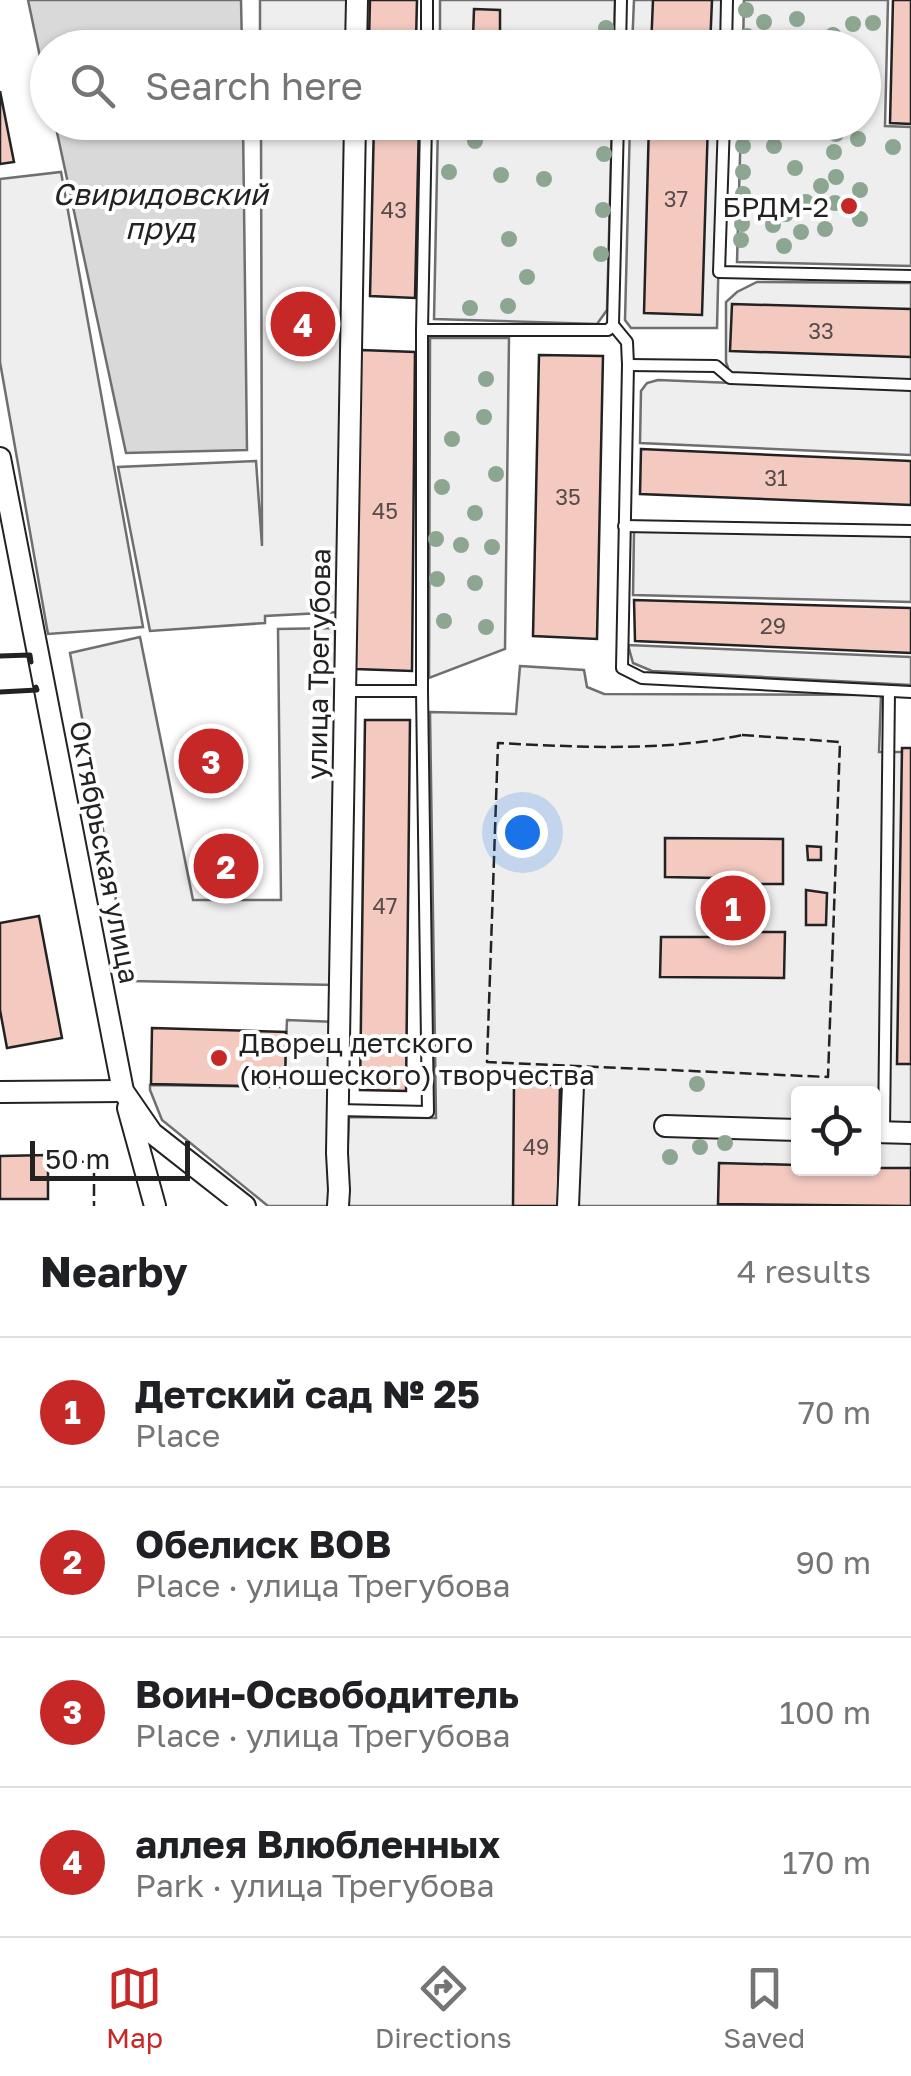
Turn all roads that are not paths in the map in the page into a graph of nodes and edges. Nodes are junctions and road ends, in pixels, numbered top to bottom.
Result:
1 (356, 0) edge
2 (427, 0) edge
3 (622, 0) edge
4 (727, 0) edge
5 (356, 30) edge
6 (428, 30) edge
7 (621, 30) edge
8 (726, 30) edge
9 (355, 140) edge
10 (426, 140) edge
11 (618, 140) edge
12 (724, 140) edge
13 (911, 276) edge
14 (613, 325) junction
15 (422, 330) junction
16 (628, 365) junction
17 (911, 385) edge
18 (0, 458) edge
19 (624, 526) junction
20 (911, 532) edge
21 (345, 691) junction
22 (890, 691) junction
23 (422, 692) junction
24 (911, 692) edge
25 (572, 1086) dead end
26 (880, 1086) edge
27 (124, 1091) junction
28 (0, 1092) edge
29 (338, 1110) junction
30 (666, 1126) dead end
31 (791, 1130) edge
32 (881, 1132) edge
33 (911, 1133) edge
34 (155, 1206) edge
35 (245, 1206) edge
36 (338, 1206) edge
37 (568, 1206) edge

1 - 5 street
2 - 6 lane
3 - 7 lane
4 - 8 lane
9 - 21 street, улица Трегубова
10 - 15 lane
11 - 14 lane
12 - 13 lane
14 - 15 lane
14 - 16 lane
15 - 23 lane
16 - 17 lane
16 - 19 lane
18 - 27 street, Октябрьская улица
19 - 20 lane
19 - 22 lane
21 - 23 lane
21 - 29 street, улица Трегубова
22 - 24 lane
22 - 26 lane
23 - 29 lane
25 - 37 street
27 - 28 street
27 - 34 street
27 - 35 street, Октябрьская улица
29 - 36 street, улица Трегубова
30 - 31 street
32 - 33 street

